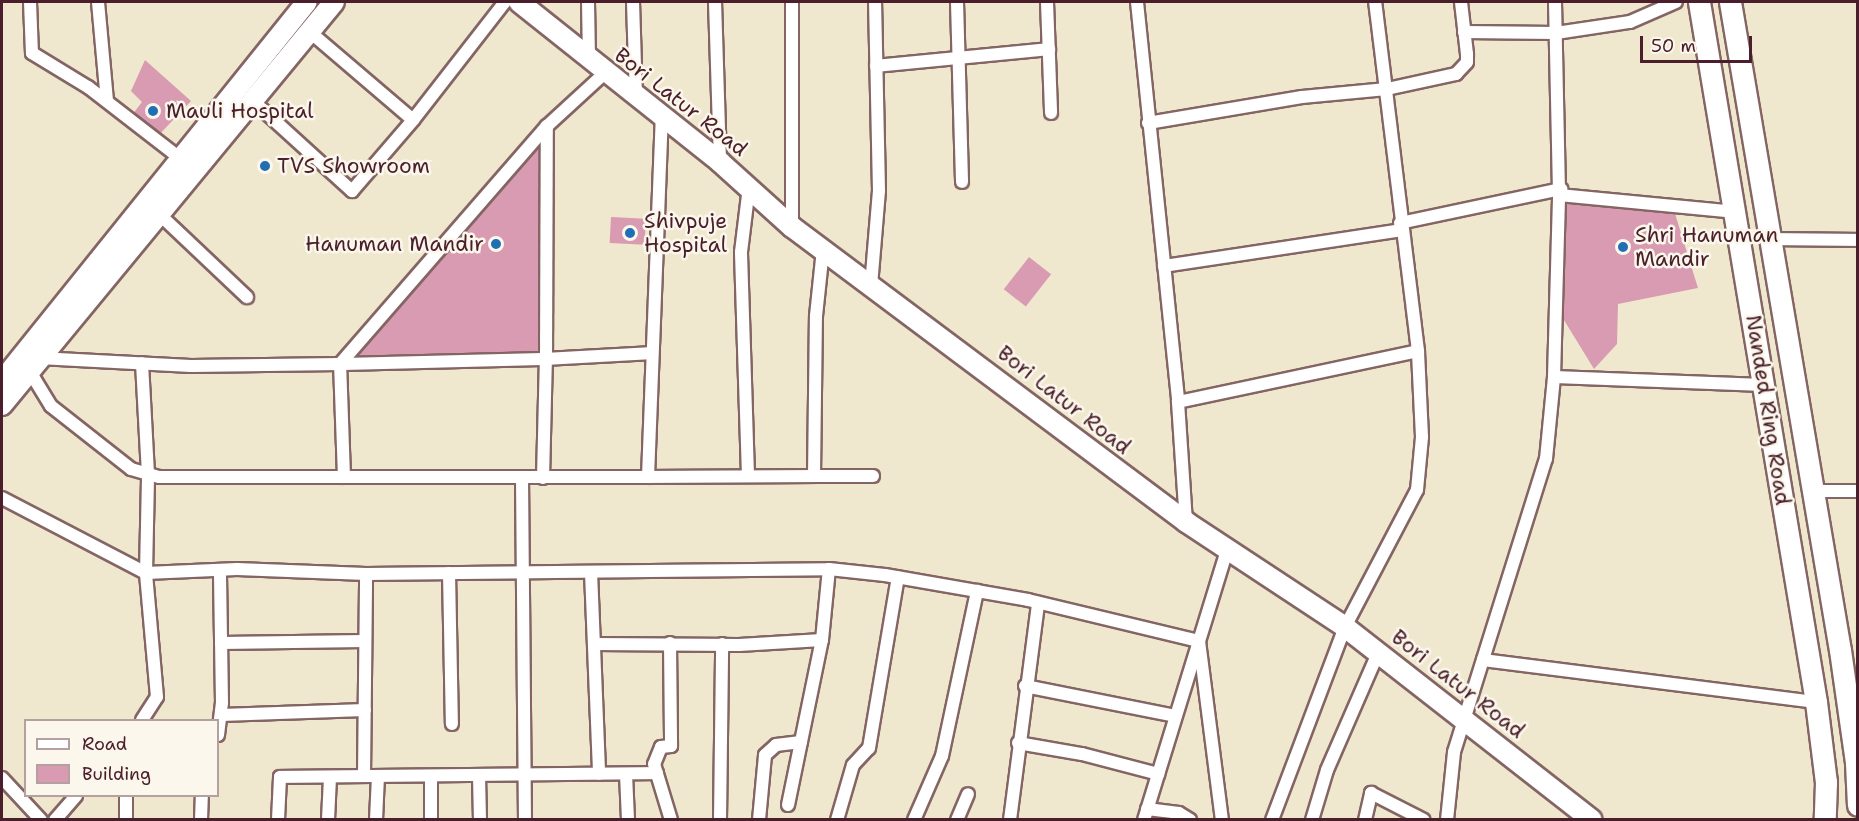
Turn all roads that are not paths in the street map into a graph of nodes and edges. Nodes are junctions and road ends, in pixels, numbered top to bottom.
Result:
1 (30, 2) edge
2 (98, 2) edge
3 (307, 2) edge
4 (334, 2) edge
5 (505, 2) edge
6 (519, 2) edge
7 (588, 2) edge
8 (633, 2) edge
9 (715, 2) edge
10 (792, 2) edge
11 (875, 2) edge
12 (957, 2) edge
13 (1047, 2) edge
14 (1137, 2) edge
15 (1375, 2) edge
16 (1461, 2) edge
17 (1555, 2) edge
18 (1677, 2) edge
19 (1699, 2) edge
20 (1730, 2) edge
21 (310, 32) junction
22 (1464, 32) junction
23 (1556, 33) junction
24 (1049, 49) junction
25 (959, 56) junction
26 (589, 59) junction
27 (876, 66) junction
28 (606, 72) junction
29 (1387, 89) junction
30 (636, 96) junction
31 (107, 100) junction
32 (253, 101) junction
33 (1051, 113) dead end
34 (663, 116) junction
35 (413, 120) junction
36 (1148, 123) junction
37 (547, 126) junction
38 (181, 159) junction
39 (720, 162) junction
40 (962, 182) dead end
41 (749, 187) junction
42 (1560, 192) junction
43 (157, 212) junction
44 (1736, 212) junction
45 (1400, 226) junction
46 (792, 227) junction
47 (1772, 239) junction
48 (1857, 240) edge
49 (823, 249) junction
50 (1164, 266) junction
51 (871, 286) junction
52 (246, 297) dead end
53 (1418, 351) junction
54 (652, 353) junction
55 (546, 360) junction
56 (142, 363) junction
57 (33, 364) junction
58 (340, 364) junction
59 (1554, 377) junction
60 (2, 381) edge
61 (1764, 385) junction
62 (1178, 402) junction
63 (2, 405) edge
64 (148, 474) junction
65 (747, 476) junction
66 (814, 476) junction
67 (873, 476) dead end
68 (344, 477) junction
69 (522, 477) junction
70 (648, 477) junction
71 (543, 478) junction
72 (1813, 491) junction
73 (1857, 491) edge
74 (2, 498) edge
75 (1186, 522) junction
76 (1228, 548) junction
77 (829, 569) junction
78 (220, 570) junction
79 (591, 572) junction
80 (146, 573) junction
81 (449, 573) junction
82 (521, 573) junction
83 (366, 574) junction
84 (898, 577) junction
85 (977, 591) junction
86 (1038, 603) junction
87 (1344, 627) junction
88 (822, 640) junction
89 (365, 641) junction
90 (1199, 641) junction
91 (221, 643) junction
92 (670, 643) junction
93 (594, 644) junction
94 (722, 644) junction
95 (1378, 652) junction
96 (1483, 660) junction
97 (1025, 686) junction
98 (1816, 702) junction
99 (364, 710) junction
100 (1853, 710) edge
101 (221, 715) junction
102 (1175, 716) junction
103 (142, 719) edge
104 (1464, 719) junction
105 (452, 724) dead end
106 (219, 728) edge
107 (801, 742) junction
108 (1018, 743) junction
109 (657, 773) junction
110 (599, 774) junction
111 (626, 774) junction
112 (1158, 774) junction
113 (364, 776) junction
114 (378, 776) junction
115 (431, 776) junction
116 (479, 776) junction
117 (525, 776) junction
118 (330, 777) junction
119 (2, 778) edge
120 (968, 795) dead end
121 (74, 797) edge
122 (126, 797) edge
123 (202, 797) edge
124 (788, 805) dead end
125 (1857, 805) edge
126 (1145, 814) edge
127 (41, 819) edge
128 (55, 819) edge
129 (126, 819) edge
130 (201, 819) edge
131 (278, 819) edge
132 (328, 819) edge
133 (376, 819) edge
134 (431, 819) edge
135 (480, 819) edge
136 (525, 819) edge
137 (628, 819) edge
138 (671, 819) edge
139 (720, 819) edge
140 (759, 819) edge
141 (837, 819) edge
142 (914, 819) edge
143 (957, 819) edge
144 (1010, 819) edge
145 (1190, 819) edge
146 (1222, 819) edge
147 (1272, 819) edge
148 (1312, 819) edge
149 (1365, 819) edge
150 (1424, 819) edge
151 (1447, 819) edge
152 (1592, 819) edge
153 (1825, 819) edge

1 - 31 street
2 - 31 street
3 - 38 main road
4 - 21 main road
5 - 35 street
6 - 26 main road, Bori Latur Road
7 - 26 street
8 - 30 street
9 - 39 street
10 - 46 street
11 - 27 street
12 - 25 street
13 - 24 street
14 - 36 street
15 - 29 street
16 - 22 street
17 - 23 street
18 - 23 street
19 - 44 highway, Nanded Ring Road
20 - 47 highway
21 - 32 main road
21 - 35 street
22 - 23 street
22 - 29 street
23 - 42 street
24 - 25 street
24 - 33 street
25 - 27 street
25 - 40 street
26 - 28 main road, Bori Latur Road
27 - 51 street
28 - 30 main road, Bori Latur Road
28 - 37 street
29 - 36 street
29 - 45 street
30 - 34 main road, Bori Latur Road
31 - 38 street
32 - 35 street
32 - 43 main road
34 - 39 main road, Bori Latur Road
34 - 54 street
36 - 50 street
37 - 55 street
37 - 58 street
38 - 60 main road
39 - 41 main road, Bori Latur Road
41 - 46 main road, Bori Latur Road
41 - 65 street
42 - 44 street
42 - 45 street
42 - 59 street
43 - 52 street
43 - 57 main road
44 - 61 highway, Nanded Ring Road
45 - 50 street
45 - 53 street
46 - 49 main road, Bori Latur Road
47 - 48 street
47 - 72 highway
49 - 51 main road, Bori Latur Road
49 - 66 street
50 - 62 street
51 - 75 main road, Bori Latur Road
53 - 62 street
53 - 87 street
54 - 55 street
54 - 70 street
55 - 58 street
55 - 71 street
56 - 57 street
56 - 58 street
56 - 64 street
57 - 63 main road
57 - 64 street
58 - 68 street
59 - 61 street
59 - 96 street
61 - 98 highway, Nanded Ring Road
62 - 75 street
64 - 68 street
64 - 80 street
65 - 66 street
65 - 70 street
66 - 67 street
68 - 69 street
69 - 71 street
69 - 82 street
70 - 71 street
72 - 73 street
72 - 100 highway
74 - 80 street
75 - 76 main road, Bori Latur Road
76 - 87 main road, Bori Latur Road
76 - 90 street
77 - 79 street
77 - 84 street
77 - 88 street
78 - 80 street
78 - 83 street
78 - 91 street
79 - 82 street
79 - 93 street
80 - 103 street
81 - 82 street
81 - 83 street
81 - 105 street
82 - 117 street
83 - 89 street
84 - 85 street
84 - 141 street
85 - 86 street
85 - 142 street
86 - 90 street
86 - 97 street
87 - 95 main road, Bori Latur Road
87 - 147 street
88 - 94 street
88 - 107 street
89 - 91 street
89 - 99 street
90 - 102 street
90 - 146 street
91 - 101 street
92 - 93 street
92 - 94 street
92 - 109 street
93 - 110 street
94 - 139 street
95 - 104 main road, Bori Latur Road
95 - 148 street
96 - 98 street
96 - 104 street
97 - 102 street
97 - 108 street
98 - 153 highway, Nanded Ring Road
99 - 101 street
99 - 113 street
100 - 125 highway
101 - 106 street
102 - 112 street
104 - 151 street
104 - 152 main road, Bori Latur Road
107 - 124 street
107 - 140 street
108 - 112 street
108 - 144 street
109 - 111 street
109 - 138 street
110 - 111 street
110 - 117 street
111 - 137 street
112 - 126 street
113 - 114 street
113 - 118 street
114 - 115 street
114 - 133 street
115 - 116 street
115 - 134 street
116 - 117 street
116 - 135 street
117 - 136 street
118 - 131 street
118 - 132 street
119 - 127 street
120 - 143 street
121 - 128 street
122 - 129 street
123 - 130 street
126 - 145 street
149 - 150 street

